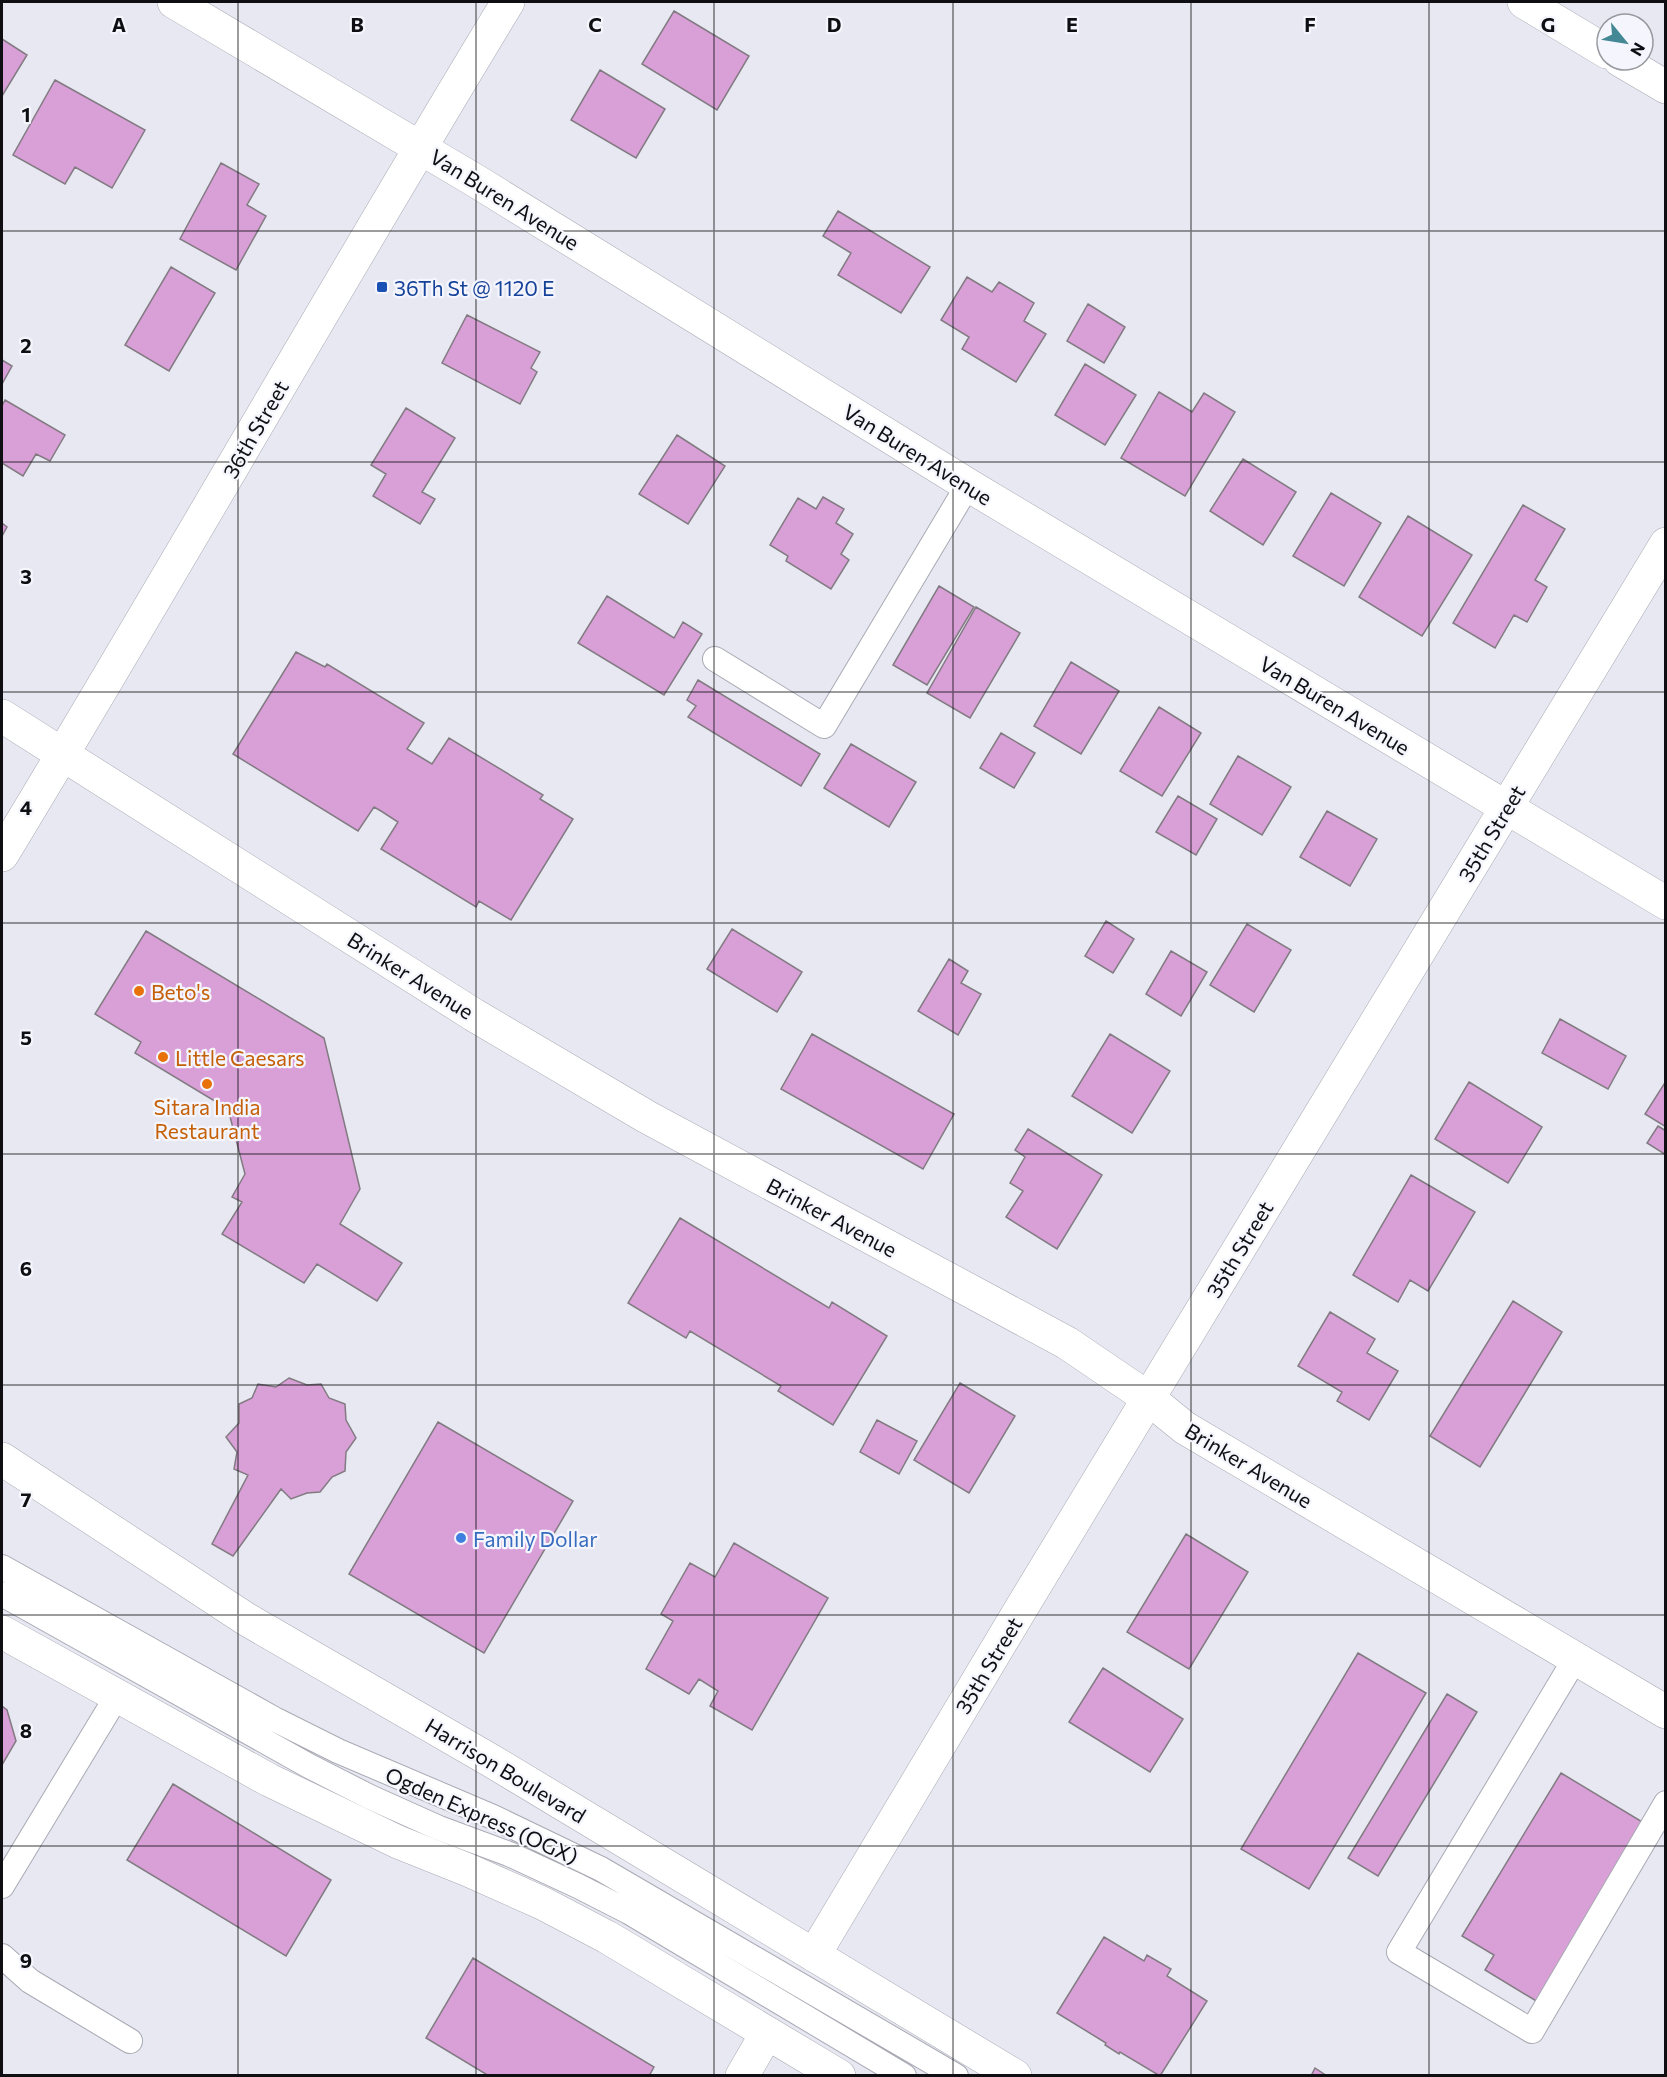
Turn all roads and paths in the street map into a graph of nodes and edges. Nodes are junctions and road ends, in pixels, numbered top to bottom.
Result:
1 (174, 2) edge
2 (508, 2) edge
3 (1524, 2) edge
4 (1595, 45) edge
5 (1640, 72) edge
6 (1665, 87) edge
7 (420, 147) junction
8 (968, 485) junction
9 (1665, 544) edge
10 (715, 659) dead end
11 (2, 716) edge
12 (63, 755) junction
13 (1506, 808) junction
14 (2, 855) edge
15 (1665, 903) edge
16 (1148, 1398) junction
17 (2, 1459) edge
18 (2, 1567) edge
19 (2, 1594) edge
20 (2, 1632) edge
21 (1575, 1659) junction
22 (117, 1695) junction
23 (1665, 1712) edge
24 (1665, 1803) edge
25 (2, 1886) edge
26 (814, 1955) junction
27 (2, 1956) edge
28 (767, 2032) junction
29 (130, 2041) dead end
30 (742, 2076) edge
31 (839, 2076) edge
32 (904, 2076) edge
33 (956, 2076) edge
34 (1015, 2076) edge

1 - 7 street, Van Buren Avenue
2 - 7 street, 36th Street
3 - 4 street
5 - 6 street
7 - 8 street, Van Buren Avenue
7 - 12 street, 36th Street
8 - 10 lane
8 - 13 street, Van Buren Avenue
9 - 13 street, 35th Street
11 - 12 street, Brinker Avenue
12 - 14 street, 36th Street
12 - 16 street, Brinker Avenue
13 - 15 street, Van Buren Avenue
13 - 16 street, 35th Street
16 - 21 street, Brinker Avenue
16 - 26 street, 35th Street
17 - 26 street, Harrison Boulevard
18 - 33 lane, Ogden Express (OGX)
19 - 32 lane, Ogden Express (OGX)
20 - 22 street
21 - 23 street, Brinker Avenue
21 - 24 lane
22 - 25 lane
22 - 28 street
26 - 34 street, Harrison Boulevard
27 - 29 lane
28 - 30 street
28 - 31 street

